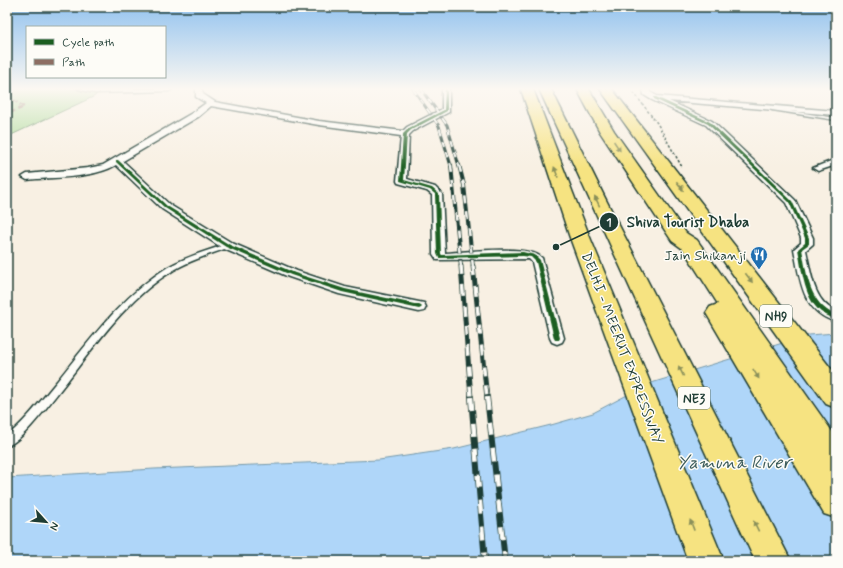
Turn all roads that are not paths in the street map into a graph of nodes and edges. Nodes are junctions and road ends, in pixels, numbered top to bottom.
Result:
1 (194, 116) edge
2 (276, 116) edge
3 (436, 116) edge
4 (535, 116) edge
5 (556, 116) edge
6 (598, 116) edge
7 (627, 116) edge
8 (641, 116) edge
9 (691, 116) edge
10 (814, 116) edge
11 (836, 119) edge
12 (405, 134) junction
13 (117, 161) junction
14 (836, 162) edge
15 (663, 163) junction
16 (818, 168) dead end
17 (27, 177) dead end
18 (681, 243) junction
19 (228, 246) junction
20 (419, 307) dead end
21 (836, 317) edge
22 (557, 338) dead end
23 (836, 396) edge
24 (7, 442) edge
25 (836, 463) edge
26 (836, 502) edge
27 (706, 561) edge
28 (773, 561) edge

1 - 13 street
2 - 12 street
3 - 12 street
27 -> 4 highway, DELHI - MEERUT EXPRESSWAY
28 -> 5 highway, NE3
6 -> 18 highway
7 - 15 highway
8 - 15 highway
9 - 21 street
10 - 11 lane
12 - 22 street
13 - 17 street
13 - 19 street
14 - 16 street
15 -> 23 highway, NH9
18 - 25 highway
18 -> 26 highway
19 - 20 street
19 - 24 lane

